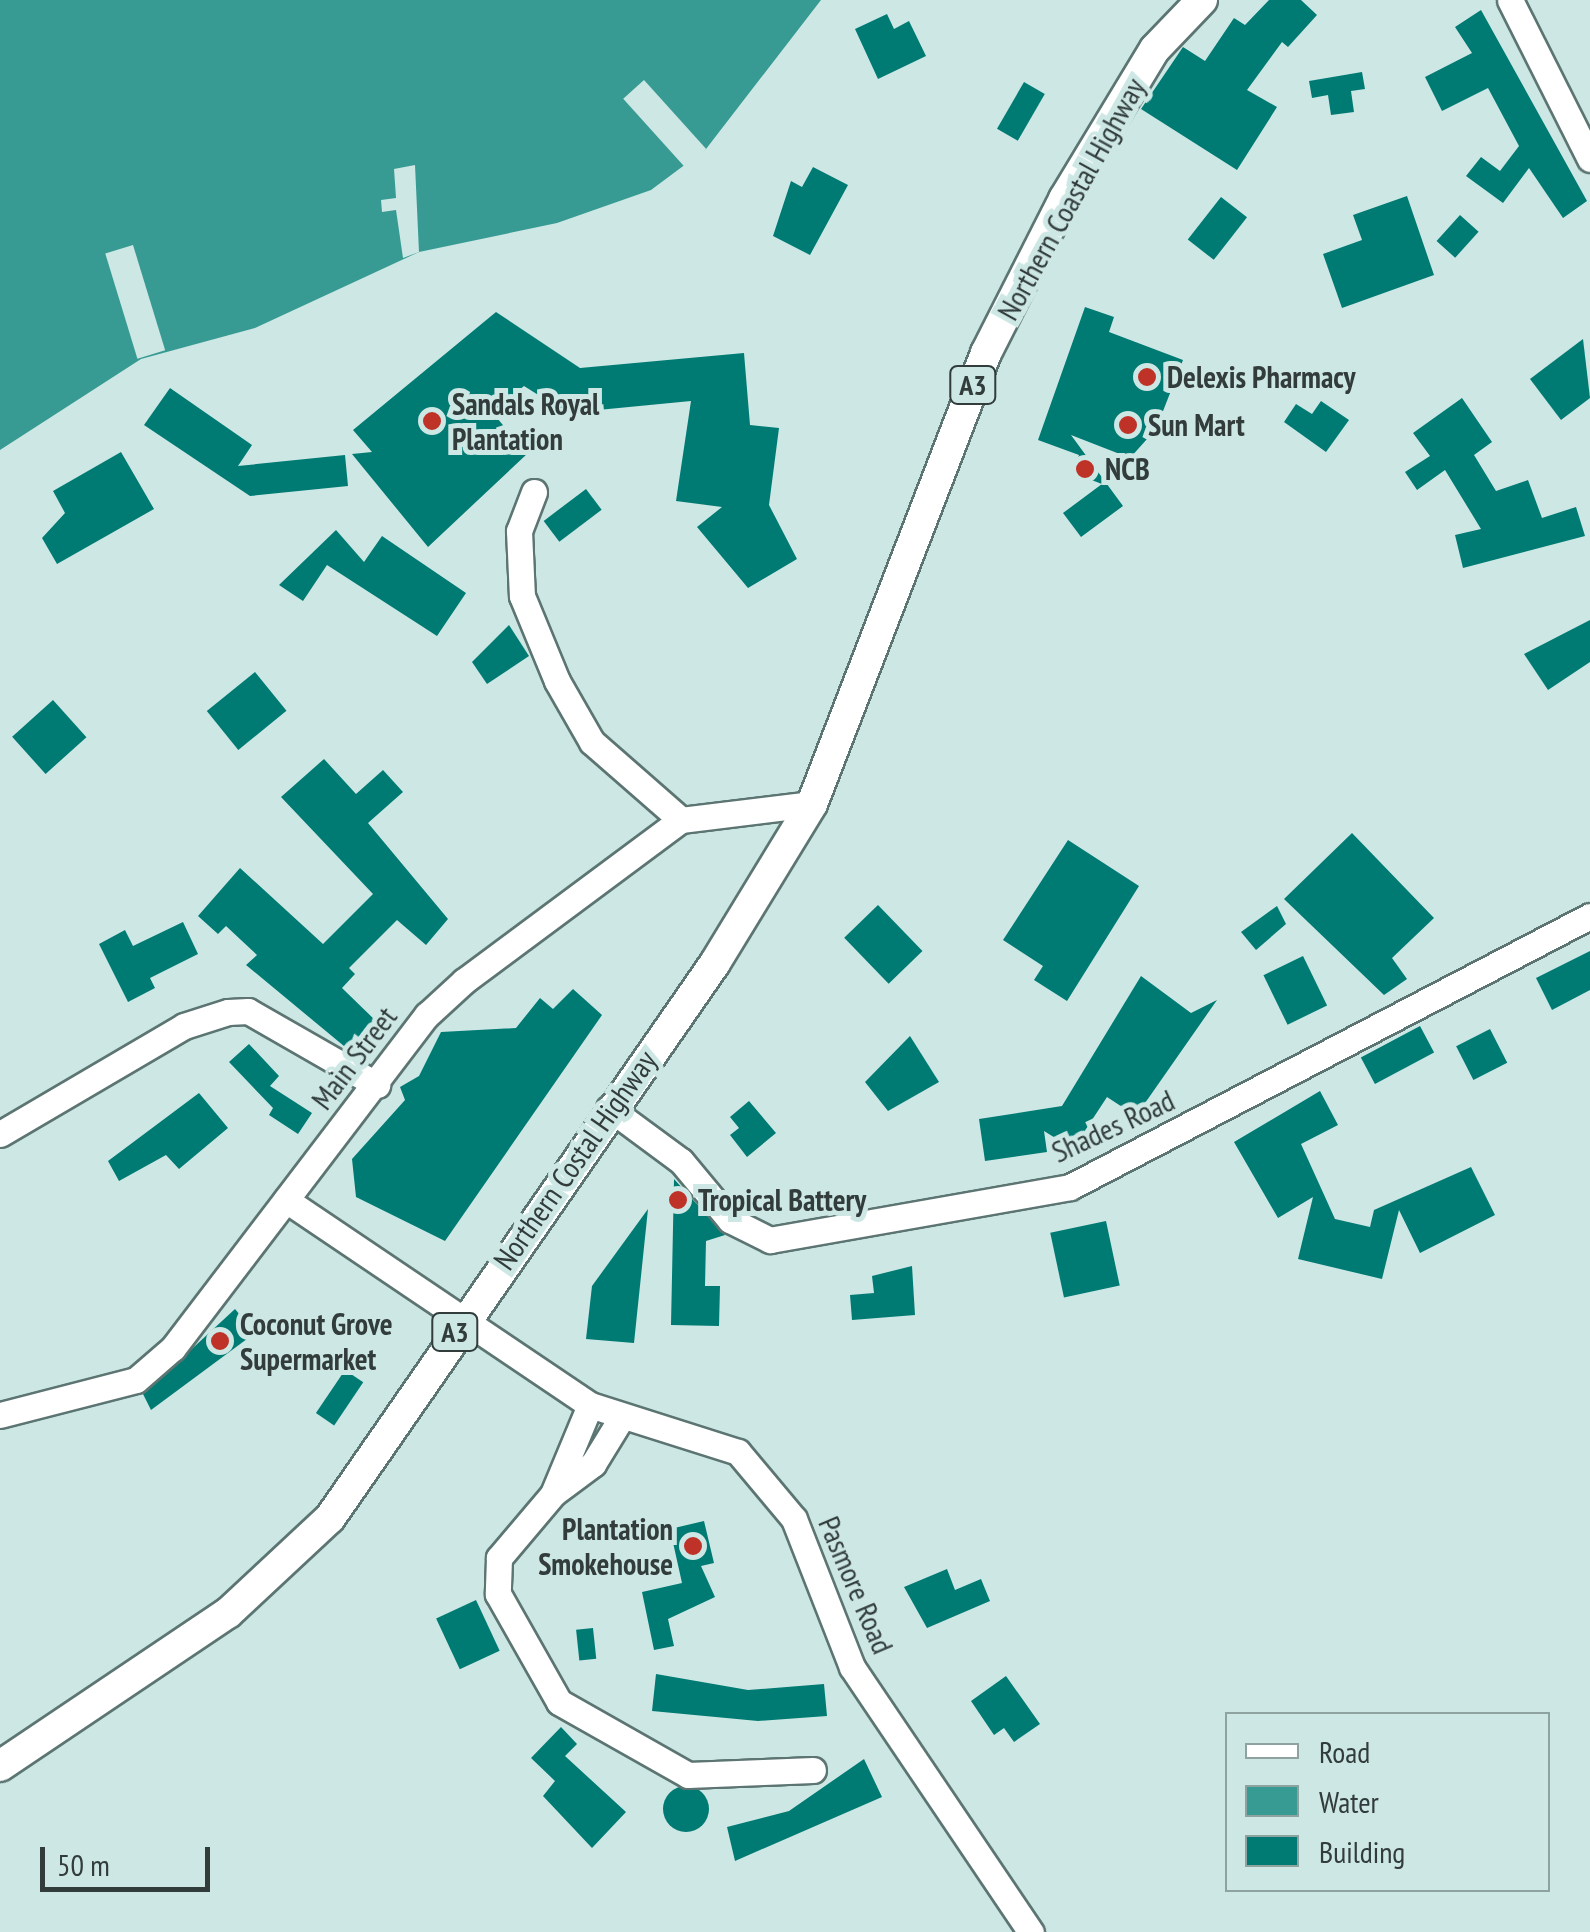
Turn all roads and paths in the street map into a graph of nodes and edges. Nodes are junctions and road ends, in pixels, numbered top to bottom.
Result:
1 (1202, 0) edge
2 (1510, 0) edge
3 (1590, 158) edge
4 (534, 492) dead end
5 (812, 804) junction
6 (680, 820) junction
7 (1590, 916) edge
8 (376, 1085) junction
9 (608, 1108) junction
10 (0, 1134) edge
11 (286, 1200) junction
12 (465, 1318) junction
13 (590, 1405) junction
14 (0, 1416) edge
15 (620, 1420) junction
16 (553, 1494) junction
17 (0, 1766) edge
18 (813, 1770) dead end
19 (1032, 1932) edge

1 - 5 main road, Northern Coastal Highway / A3
2 - 3 street
4 - 6 street
5 - 6 street, Main Street
5 - 9 main road, Northern Costal Highway / A3
6 - 8 street, Main Street
7 - 9 street, Shades Road
8 - 10 street
8 - 11 street, Main Street
9 - 12 main road, Northern Costal Highway / A3
11 - 12 street, Pasmore Road
11 - 14 street, Main Street
12 - 13 street, Pasmore Road
12 - 17 main road, Northern Costal Highway / A3
13 - 15 street, Pasmore Road
13 - 16 street
15 - 16 street
15 - 19 street, Pasmore Road
16 - 18 street

